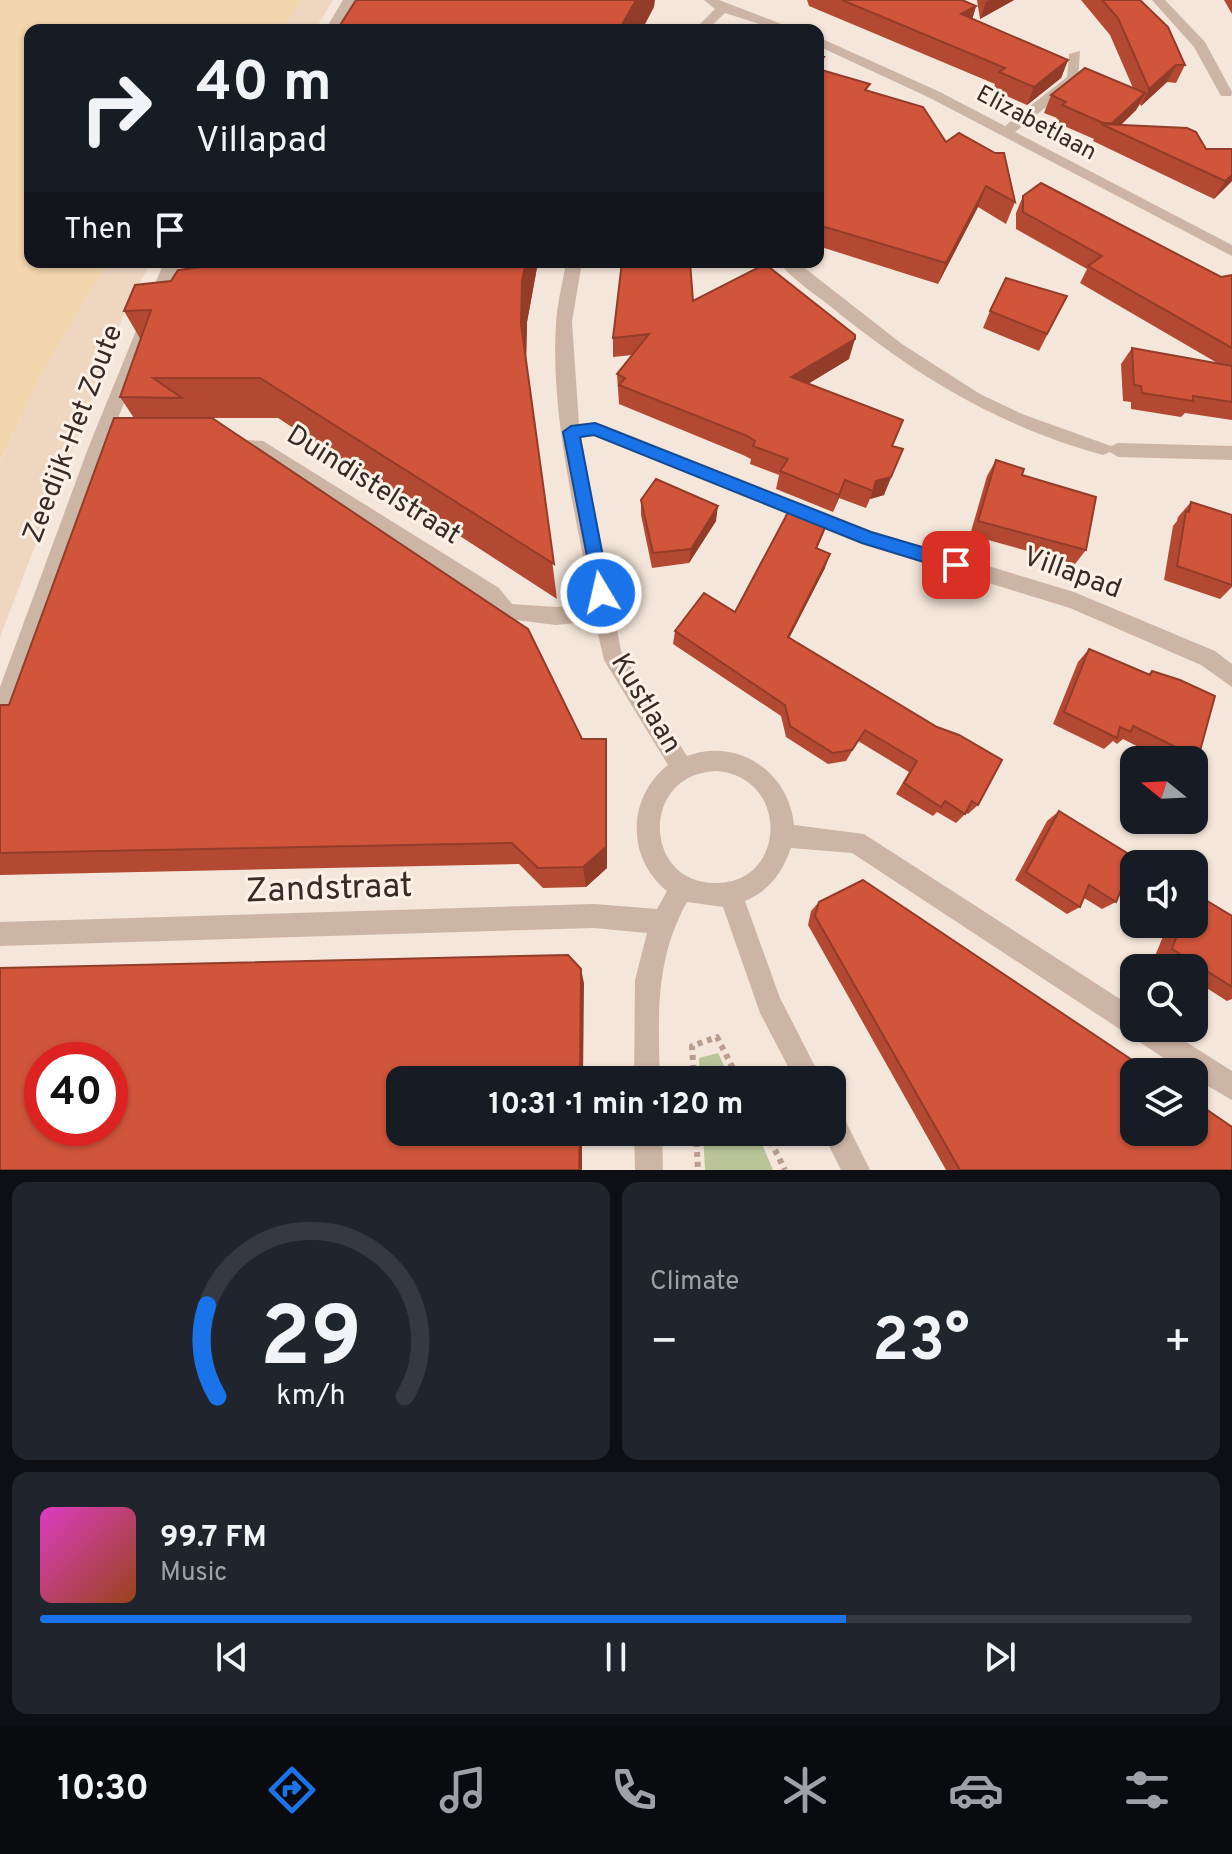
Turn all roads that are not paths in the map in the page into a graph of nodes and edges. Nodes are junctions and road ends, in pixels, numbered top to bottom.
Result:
1 (349, 0) edge
2 (710, 0) edge
3 (1158, 0) edge
4 (723, 8) junction
5 (335, 24) edge
6 (706, 24) edge
7 (772, 24) edge
8 (824, 44) edge
9 (1075, 54) dead end
10 (1226, 93) dead end
11 (1005, 133) junction
12 (1232, 251) edge
13 (170, 268) edge
14 (573, 268) edge
15 (794, 268) edge
16 (571, 432) junction
17 (98, 446) junction
18 (122, 446) edge
19 (209, 446) edge
20 (1232, 453) edge
21 (603, 612) junction
22 (1232, 677) edge
23 (0, 717) edge
24 (682, 767) junction
25 (784, 836) junction
26 (683, 886) junction
27 (731, 895) junction
28 (660, 922) junction
29 (0, 934) edge
30 (1120, 1014) edge
31 (1163, 1042) edge
32 (647, 1066) edge
33 (802, 1066) edge
34 (1232, 1087) edge
35 (648, 1146) edge
36 (843, 1146) edge
37 (649, 1170) edge
38 (856, 1170) edge

1 - 5 street
2 - 4 street
3 - 10 street
4 - 6 street
4 - 7 street
8 - 11 street, Elizabetlaan
9 - 11 street
11 - 12 street, Elizabetlaan
13 - 17 street, Zeedijk-Het Zoute
14 - 16 street, Kustlaan
15 - 20 street
16 - 21 street, Kustlaan
16 - 22 street, Villapad
17 - 18 street
17 - 23 street, Zeedijk-Het Zoute
19 - 21 street, Duindistelstraat
21 - 24 street, Kustlaan
24 - 25 street
24 - 26 street
25 - 27 street
25 - 30 street
26 - 27 street
26 - 28 street
27 - 33 street
28 - 29 street, Zandstraat
28 - 32 street
31 - 34 street
35 - 37 street
36 - 38 street

